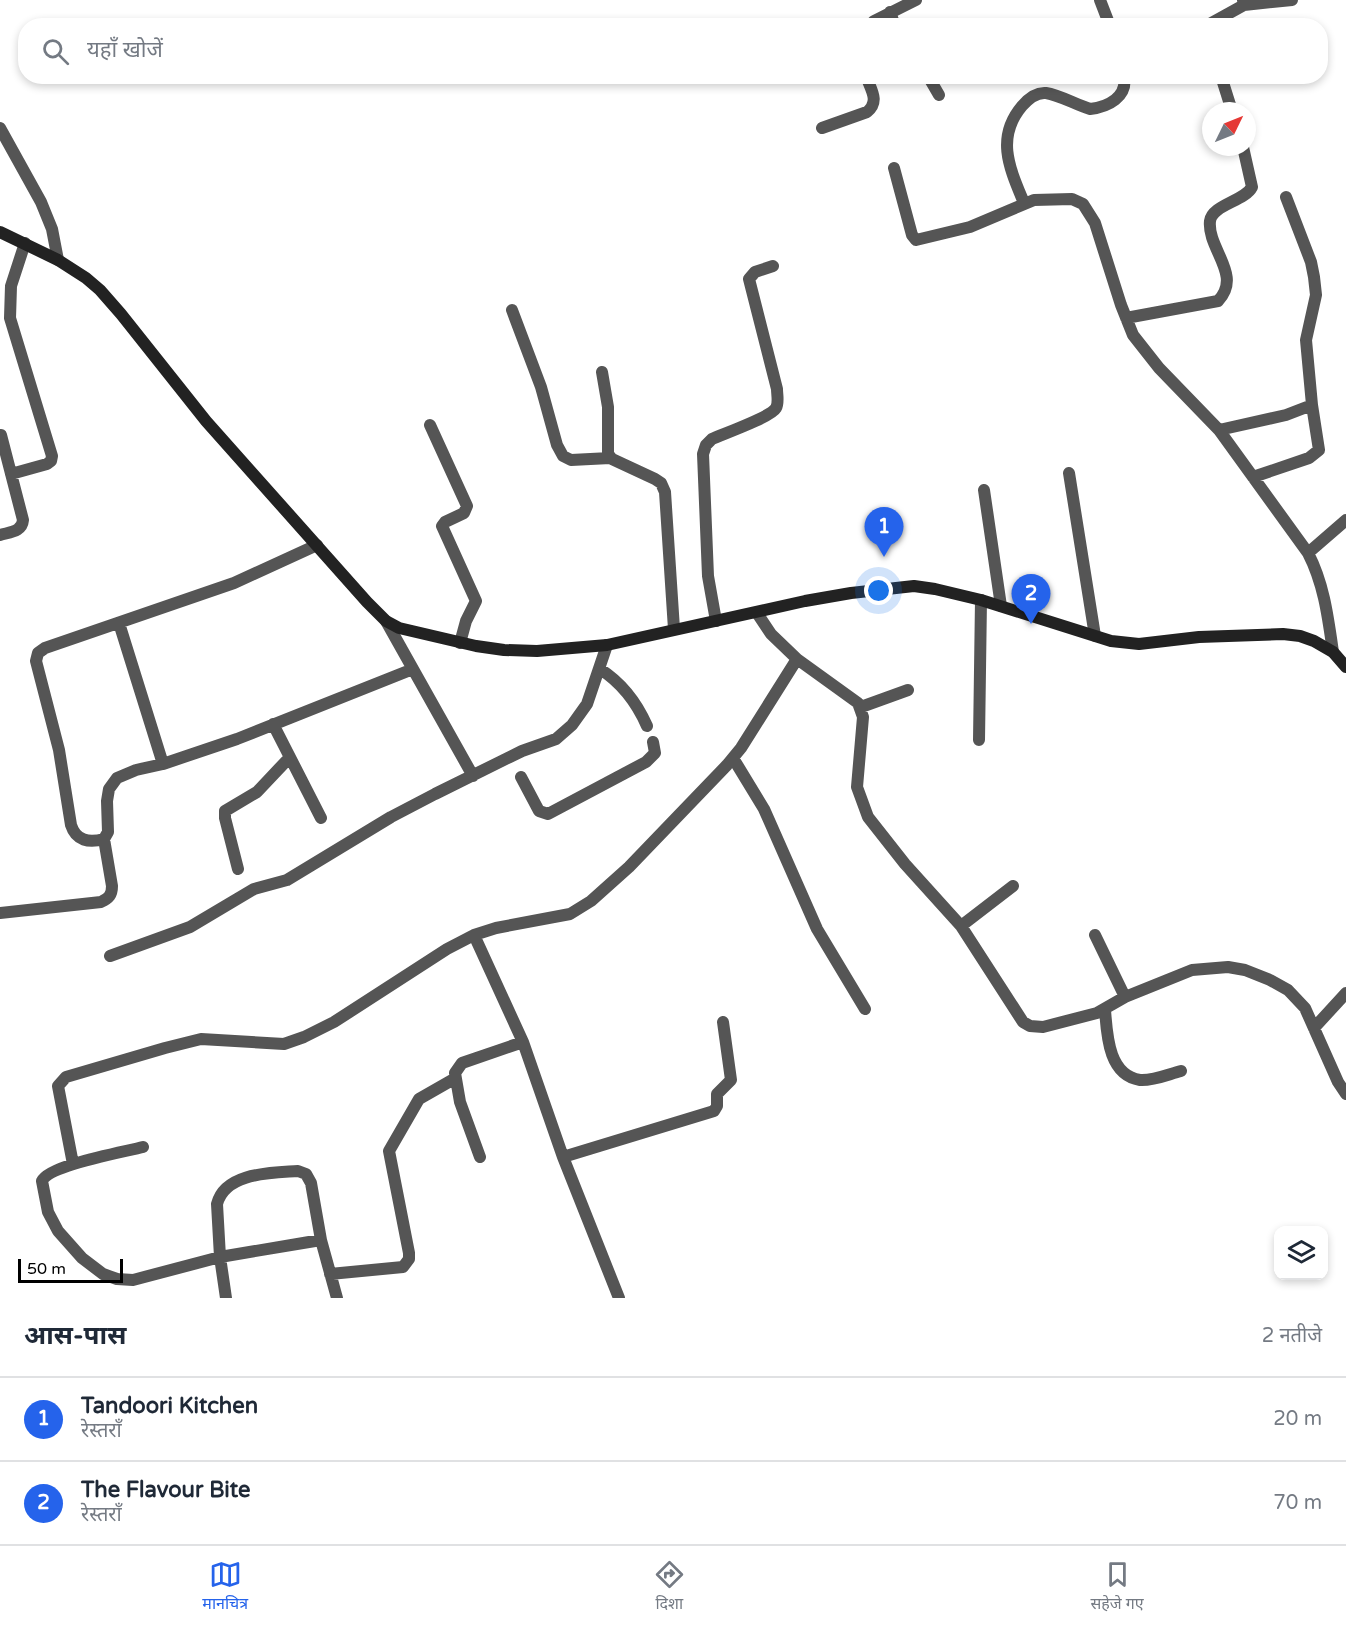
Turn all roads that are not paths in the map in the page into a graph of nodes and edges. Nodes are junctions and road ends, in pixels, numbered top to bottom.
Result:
1 (916, 0) edge
2 (1100, 0) edge
3 (1292, 0) edge
4 (1244, 2) edge
5 (890, 12) junction
6 (879, 18) edge
7 (892, 18) edge
8 (1107, 18) edge
9 (1218, 18) edge
10 (869, 84) edge
11 (933, 84) edge
12 (1124, 84) edge
13 (1224, 84) edge
14 (939, 95) dead end
15 (1229, 102) edge
16 (0, 128) edge
17 (822, 128) dead end
18 (1245, 156) edge
19 (894, 168) dead end
20 (1286, 197) dead end
21 (1024, 203) junction
22 (0, 232) edge
23 (26, 243) junction
24 (58, 260) junction
25 (773, 266) dead end
26 (512, 310) dead end
27 (1126, 318) junction
28 (602, 372) dead end
29 (1312, 405) junction
30 (430, 425) dead end
31 (1219, 429) junction
32 (1, 435) edge
33 (610, 458) junction
34 (1069, 473) dead end
35 (11, 474) junction
36 (1253, 477) junction
37 (984, 490) dead end
38 (1346, 520) edge
39 (0, 535) edge
40 (317, 545) junction
41 (1308, 553) junction
42 (981, 600) junction
43 (1001, 606) junction
44 (757, 613) junction
45 (386, 621) junction
46 (716, 621) junction
47 (119, 623) junction
48 (674, 629) junction
49 (1095, 636) junction
50 (460, 643) junction
51 (607, 645) junction
52 (1333, 651) junction
53 (797, 659) junction
54 (1346, 667) edge
55 (413, 669) junction
56 (600, 669) junction
57 (908, 690) dead end
58 (861, 707) junction
59 (273, 724) junction
60 (647, 726) dead end
61 (979, 740) dead end
62 (653, 742) dead end
63 (290, 757) junction
64 (733, 758) junction
65 (163, 764) junction
66 (473, 776) junction
67 (521, 777) dead end
68 (321, 818) dead end
69 (104, 839) junction
70 (238, 869) dead end
71 (1013, 886) dead end
72 (0, 913) edge
73 (961, 926) junction
74 (474, 935) junction
75 (1095, 935) dead end
76 (110, 956) dead end
77 (1346, 993) edge
78 (1125, 997) junction
79 (865, 1009) dead end
80 (1105, 1010) junction
81 (723, 1022) dead end
82 (1314, 1028) junction
83 (523, 1042) junction
84 (1181, 1071) dead end
85 (454, 1079) junction
86 (1346, 1094) edge
87 (143, 1147) dead end
88 (563, 1157) junction
89 (480, 1158) dead end
90 (73, 1164) junction
91 (321, 1240) junction
92 (220, 1257) junction
93 (330, 1274) junction
94 (614, 1296) edge
95 (226, 1298) edge
96 (337, 1298) edge

1 - 5 street
2 - 8 street
3 - 4 street
4 - 9 street
5 - 6 street
5 - 7 street
10 - 17 street
11 - 14 street
12 - 21 street
13 - 15 street
16 - 24 street
18 - 27 street
19 - 21 street
20 - 29 street
21 - 27 street
22 - 23 street
23 - 24 street
23 - 35 street
24 - 40 street
25 - 46 street
26 - 33 street
27 - 31 street
28 - 33 street
29 - 31 street
29 - 36 street
30 - 50 street
31 - 36 street
32 - 35 street
33 - 48 street
34 - 49 street
35 - 39 street
36 - 41 street
37 - 43 street
38 - 41 street
40 - 45 street
40 - 47 street
41 - 52 street
42 - 43 street
42 - 44 street
42 - 61 street
43 - 49 street
44 - 46 street
44 - 53 street
45 - 50 street
45 - 55 street
46 - 48 street
47 - 65 street
47 - 69 street
48 - 51 street
49 - 52 street
50 - 51 street
51 - 56 street
52 - 54 street
53 - 58 street
53 - 64 street
55 - 59 street
55 - 66 street
56 - 60 street
56 - 66 street
57 - 58 street
58 - 73 street
59 - 63 street
59 - 65 street
62 - 67 street
63 - 68 street
63 - 70 street
64 - 74 street
64 - 79 street
65 - 69 street
66 - 76 street
69 - 72 street
71 - 73 street
73 - 80 street
74 - 83 street
74 - 90 street
75 - 78 street
77 - 82 street
78 - 80 street
78 - 82 street
80 - 84 street
81 - 88 street
82 - 86 street
83 - 85 street
83 - 88 street
85 - 89 street
85 - 93 street
87 - 90 street
88 - 94 street
90 - 92 street
91 - 92 street
91 - 92 street
91 - 93 street
92 - 95 street
93 - 96 street

